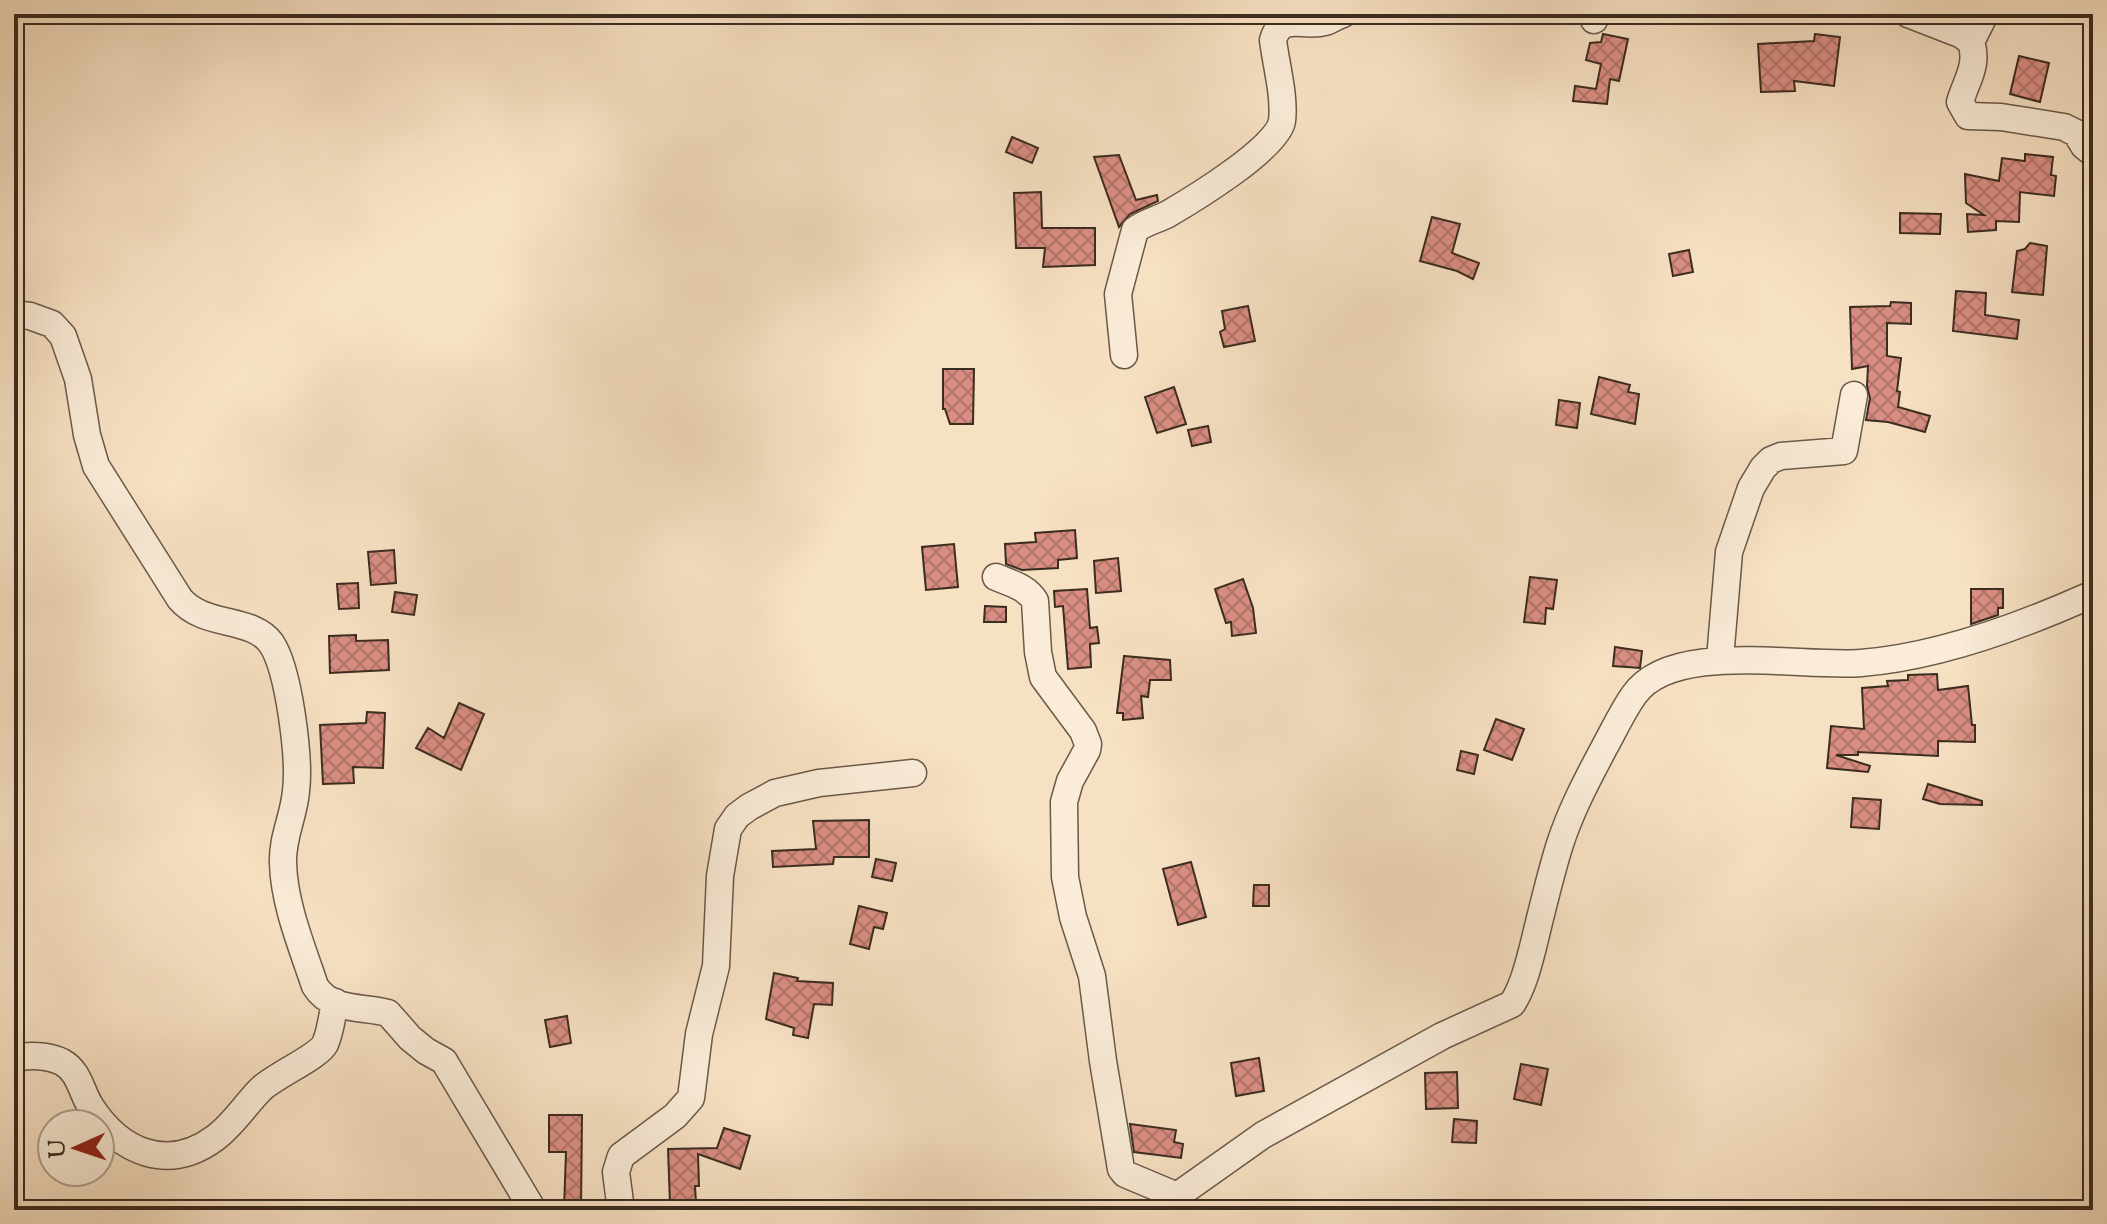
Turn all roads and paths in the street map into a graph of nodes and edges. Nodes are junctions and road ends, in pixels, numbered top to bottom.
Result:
1 (1343, 14) edge
2 (1908, 14) edge
3 (1985, 14) edge
4 (1971, 42) junction
5 (2093, 153) edge
6 (14, 314) edge
7 (1124, 355) dead end
8 (1854, 395) dead end
9 (996, 577) dead end
10 (2092, 595) edge
11 (1720, 659) junction
12 (913, 773) dead end
13 (335, 1002) junction
14 (14, 1058) edge
15 (1166, 1202) edge
16 (533, 1210) edge
17 (621, 1210) edge

1 - 7 street
2 - 4 street
3 - 4 street
4 - 5 street
6 - 13 street
8 - 11 street
9 - 15 street
10 - 11 street
11 - 15 street
12 - 17 street
13 - 14 street
13 - 16 street

